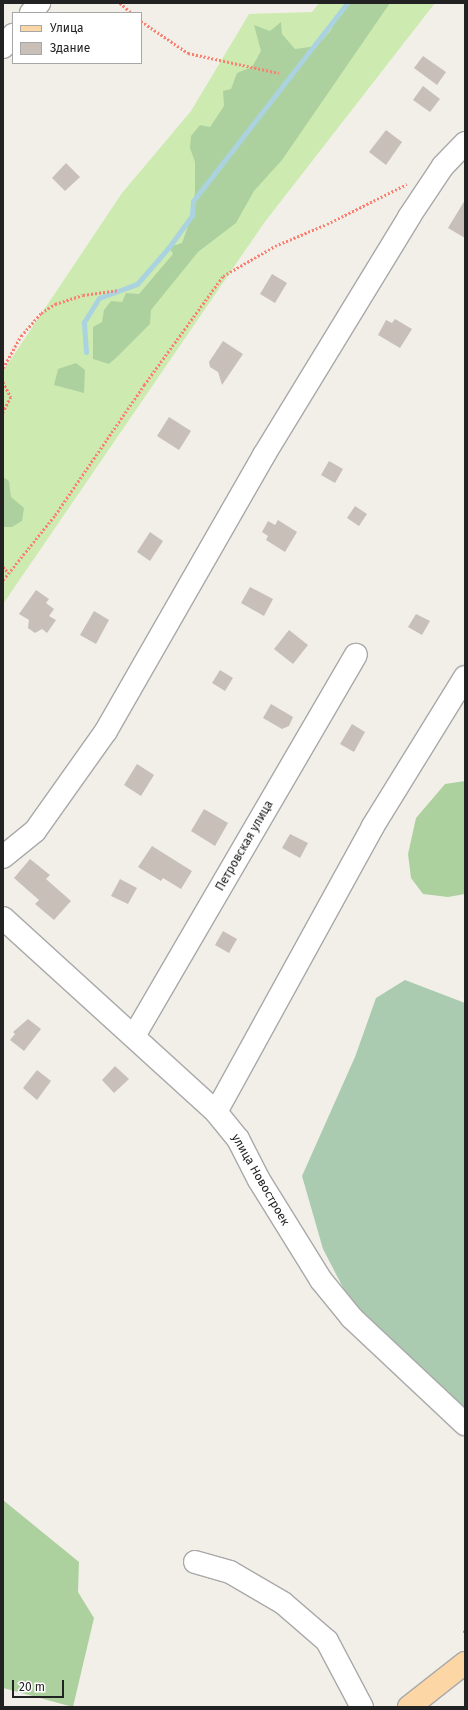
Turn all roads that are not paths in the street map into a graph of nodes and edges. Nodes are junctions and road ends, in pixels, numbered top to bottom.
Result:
1 (39, 3) edge
2 (32, 12) edge
3 (12, 36) edge
4 (3, 47) edge
5 (465, 143) edge
6 (356, 655) dead end
7 (465, 676) edge
8 (3, 857) edge
9 (3, 918) edge
10 (134, 1036) junction
11 (216, 1112) junction
12 (463, 1415) edge
13 (195, 1562) dead end
14 (465, 1663) edge
15 (362, 1707) edge
16 (409, 1707) edge

1 - 2 street
3 - 4 street
5 - 8 street
6 - 10 street, Петровская улица
7 - 11 street
9 - 10 street, улица Новостроек
10 - 11 street, улица Новостроек
11 - 12 street, улица Новостроек
13 - 15 street
14 - 16 main road

